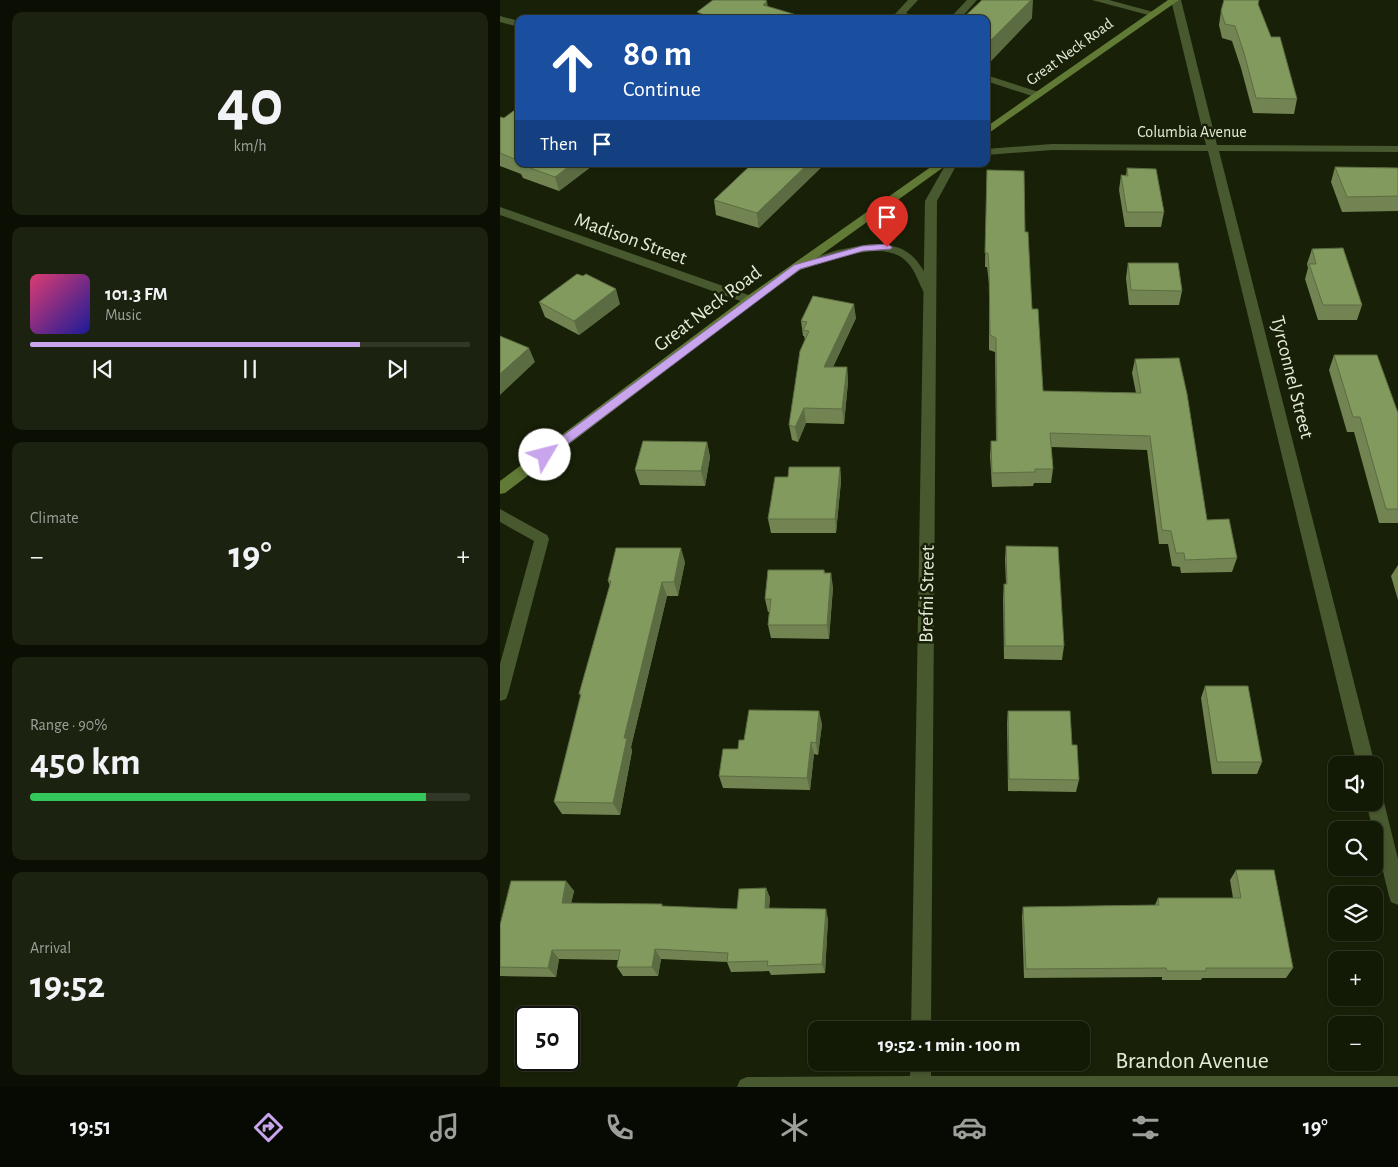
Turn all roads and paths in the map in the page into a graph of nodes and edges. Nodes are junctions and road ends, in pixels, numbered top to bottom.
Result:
1 (913, 0) edge
2 (972, 0) edge
3 (1096, 0) edge
4 (1175, 0) edge
5 (1152, 13) junction
6 (903, 15) edge
7 (958, 15) edge
8 (500, 19) edge
9 (515, 23) edge
10 (990, 79) edge
11 (1038, 95) junction
12 (990, 129) edge
13 (1213, 148) junction
14 (1398, 149) edge
15 (990, 152) edge
16 (938, 167) edge
17 (949, 167) edge
18 (500, 211) edge
19 (797, 267) junction
20 (930, 293) junction
21 (750, 300) junction
22 (500, 489) edge
23 (500, 516) edge
24 (500, 694) edge
25 (1364, 756) edge
26 (1377, 811) edge
27 (1398, 896) edge
28 (921, 1021) edge
29 (921, 1071) edge
30 (920, 1086) edge
31 (1398, 1086) edge
32 (746, 1087) edge

1 - 6 street
2 - 7 street
3 - 5 street
4 - 5 main road, Great Neck Road
4 - 13 street, Tyrconnel Street
5 - 11 main road, Great Neck Road
8 - 9 street
10 - 11 street
11 - 12 main road, Great Neck Road
13 - 14 street, Columbia Avenue
13 - 15 street, Columbia Avenue
13 - 25 street, Tyrconnel Street
16 - 19 main road, Great Neck Road
17 - 20 street, Brefni Street
18 - 21 street, Madison Street
19 - 20 street
19 - 21 main road, Great Neck Road
20 - 28 street, Brefni Street
21 - 22 main road, Great Neck Road
23 - 24 street
26 - 27 street
29 - 30 street
30 - 31 street, Brandon Avenue
30 - 32 street, Brandon Avenue

